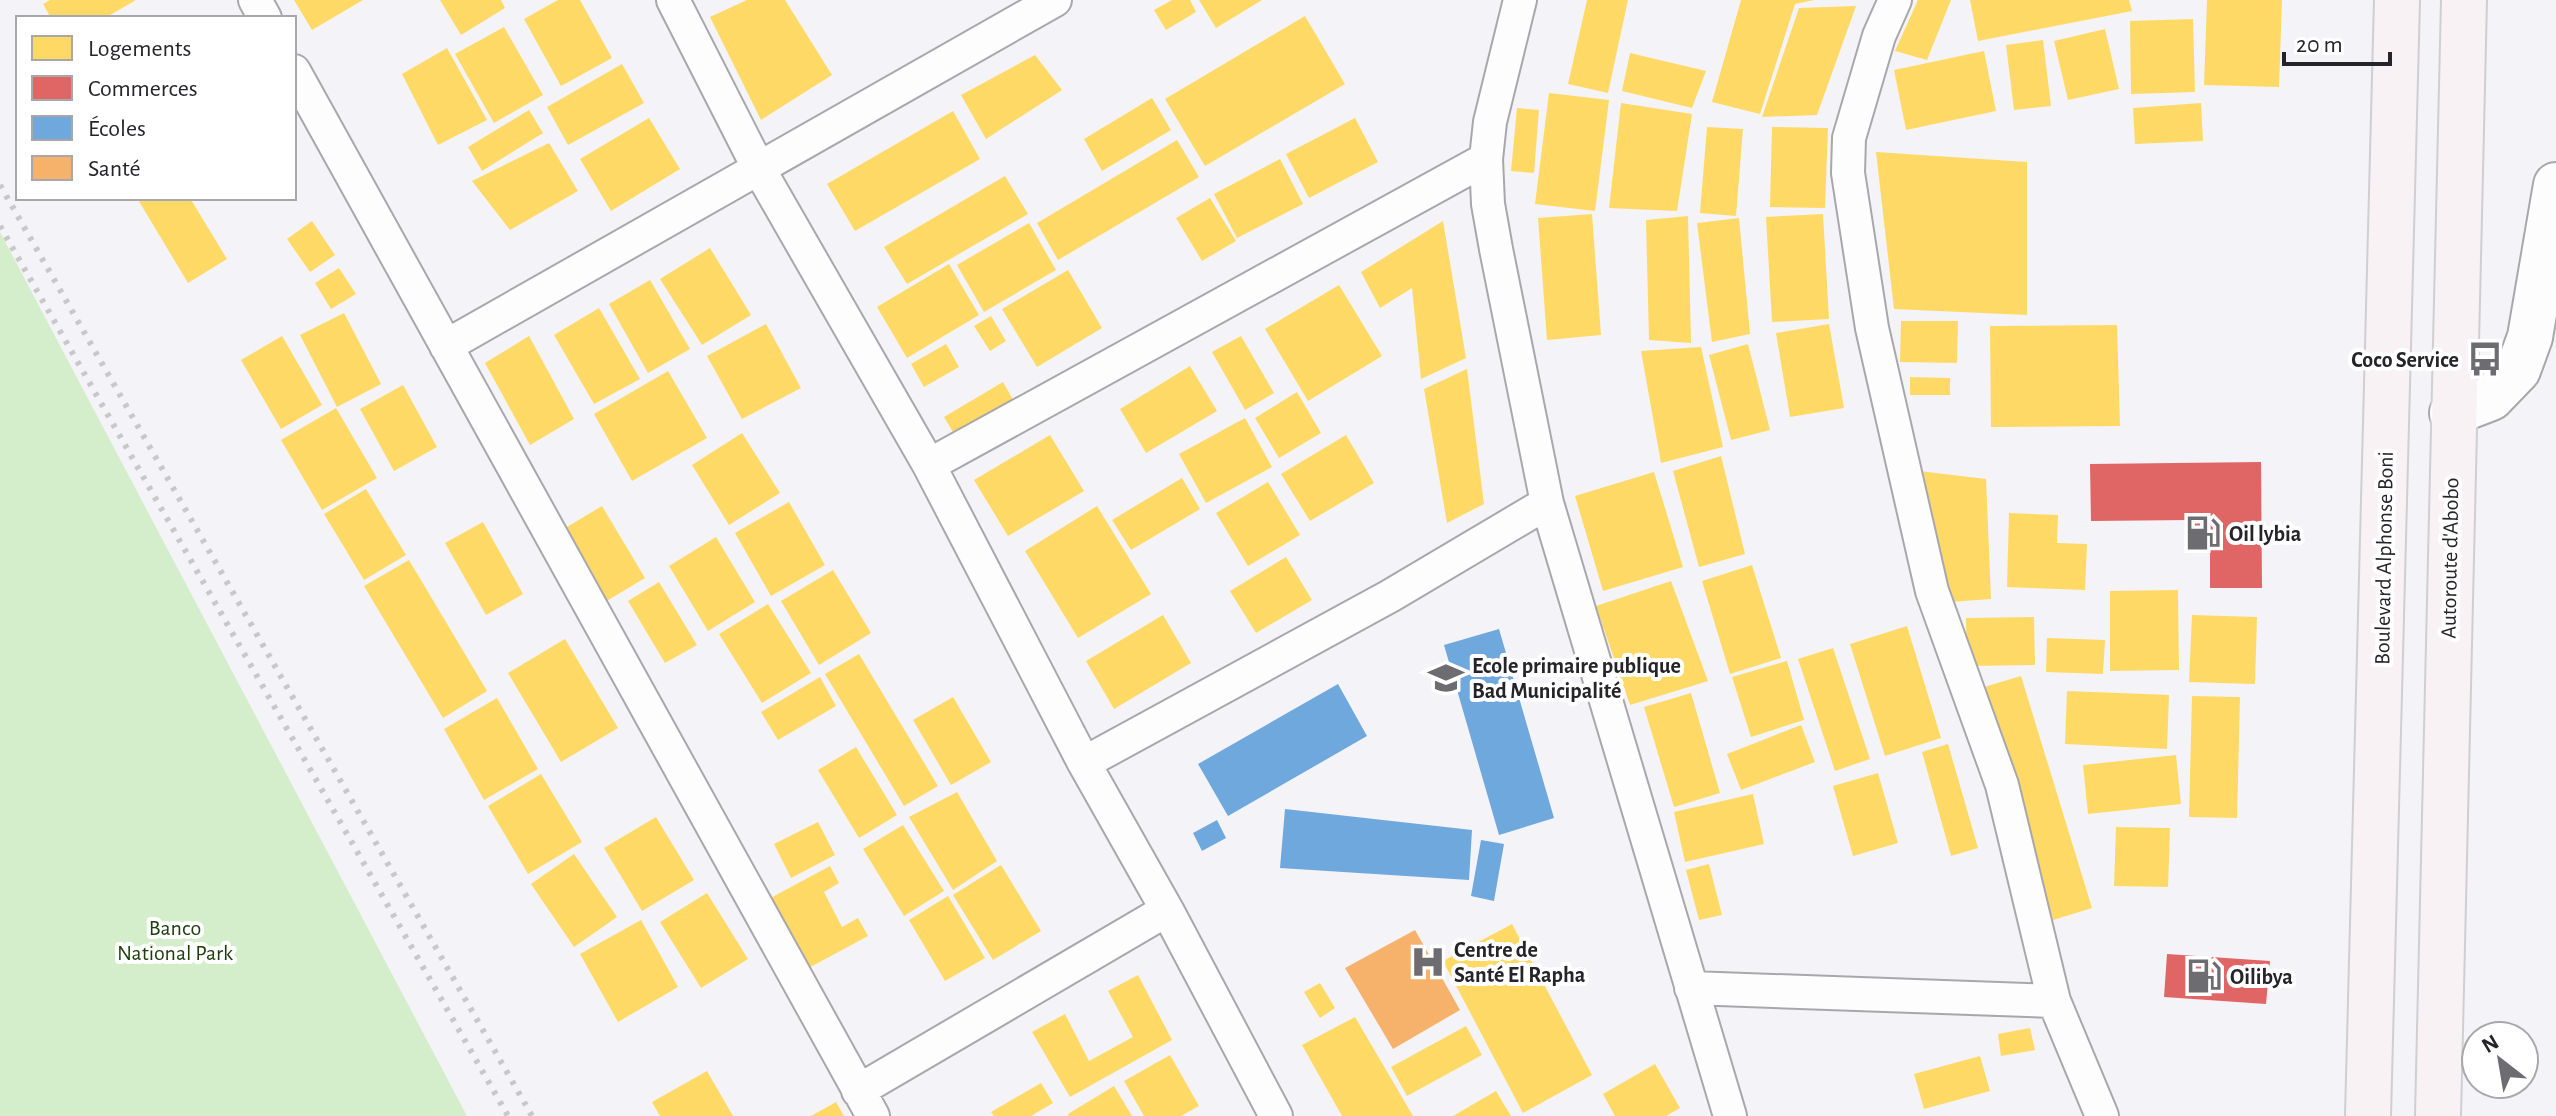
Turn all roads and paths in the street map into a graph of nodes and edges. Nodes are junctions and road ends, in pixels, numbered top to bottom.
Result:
1 (673, 0) edge
2 (1055, 0) edge
3 (1520, 0) edge
4 (1895, 0) edge
5 (2397, 0) edge
6 (2464, 0) edge
7 (296, 75) edge
8 (1486, 159) junction
9 (759, 169) junction
10 (2556, 185) edge
11 (446, 346) junction
12 (2452, 413) junction
13 (929, 465) junction
14 (1547, 503) junction
15 (1084, 763) junction
16 (1167, 910) junction
17 (1691, 988) junction
18 (2054, 1001) junction
19 (865, 1103) edge
20 (1728, 1115) edge
21 (1276, 1116) edge
22 (2102, 1116) edge
23 (2368, 1116) edge
24 (2438, 1116) edge

1 - 9 street
2 - 9 street
3 - 8 street
4 - 18 street
5 - 23 main road, Boulevard Alphonse Boni
6 - 12 main road, Autoroute d'Abobo
7 - 11 street
8 - 13 street
8 - 14 street
9 - 11 street
9 - 13 street
10 - 12 main road
11 - 19 street
12 - 24 main road, Autoroute d'Abobo
13 - 15 street
14 - 15 street
14 - 17 street
15 - 16 street
16 - 19 street
16 - 21 street
17 - 18 street
17 - 20 street
18 - 22 street

